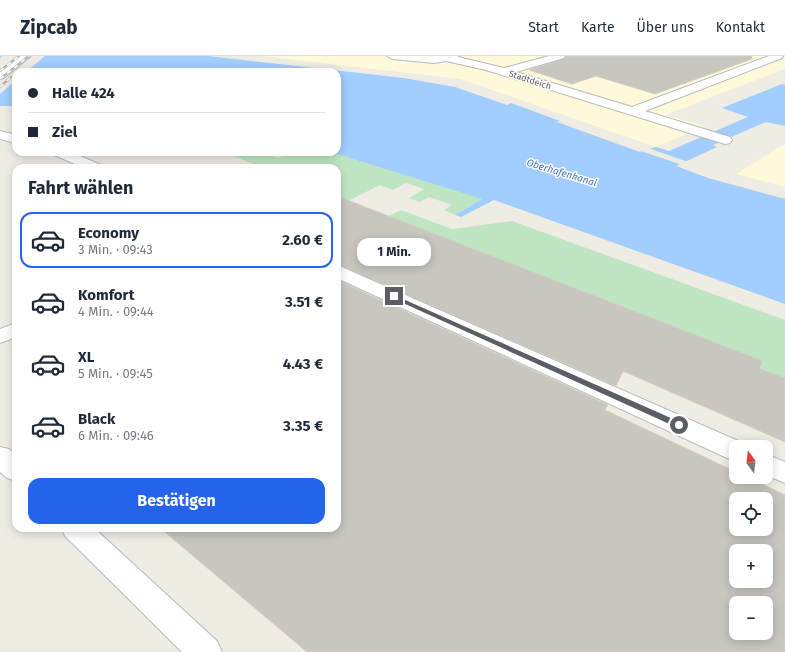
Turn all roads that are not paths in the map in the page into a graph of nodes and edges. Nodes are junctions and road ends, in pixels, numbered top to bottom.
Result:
1 (26, 56) edge
2 (392, 56) edge
3 (560, 56) edge
4 (778, 56) edge
5 (450, 57) edge
6 (503, 72) junction
7 (0, 76) edge
8 (632, 112) junction
9 (0, 135) edge
10 (12, 138) edge
11 (725, 140) dead end
12 (55, 156) edge
13 (82, 164) edge
14 (341, 273) edge
15 (12, 331) edge
16 (0, 337) edge
17 (729, 448) edge
18 (0, 456) edge
19 (12, 467) edge
20 (773, 467) edge
21 (785, 473) edge
22 (79, 532) edge
23 (205, 652) edge

1 - 7 street
2 - 5 street, Stadtdeich
3 - 6 street
4 - 8 street
5 - 6 street, Stadtdeich
6 - 8 street, Stadtdeich
8 - 11 street, Stadtdeich
9 - 10 street
12 - 13 street
14 - 17 street
15 - 16 street
18 - 19 street
20 - 21 street
22 - 23 street

